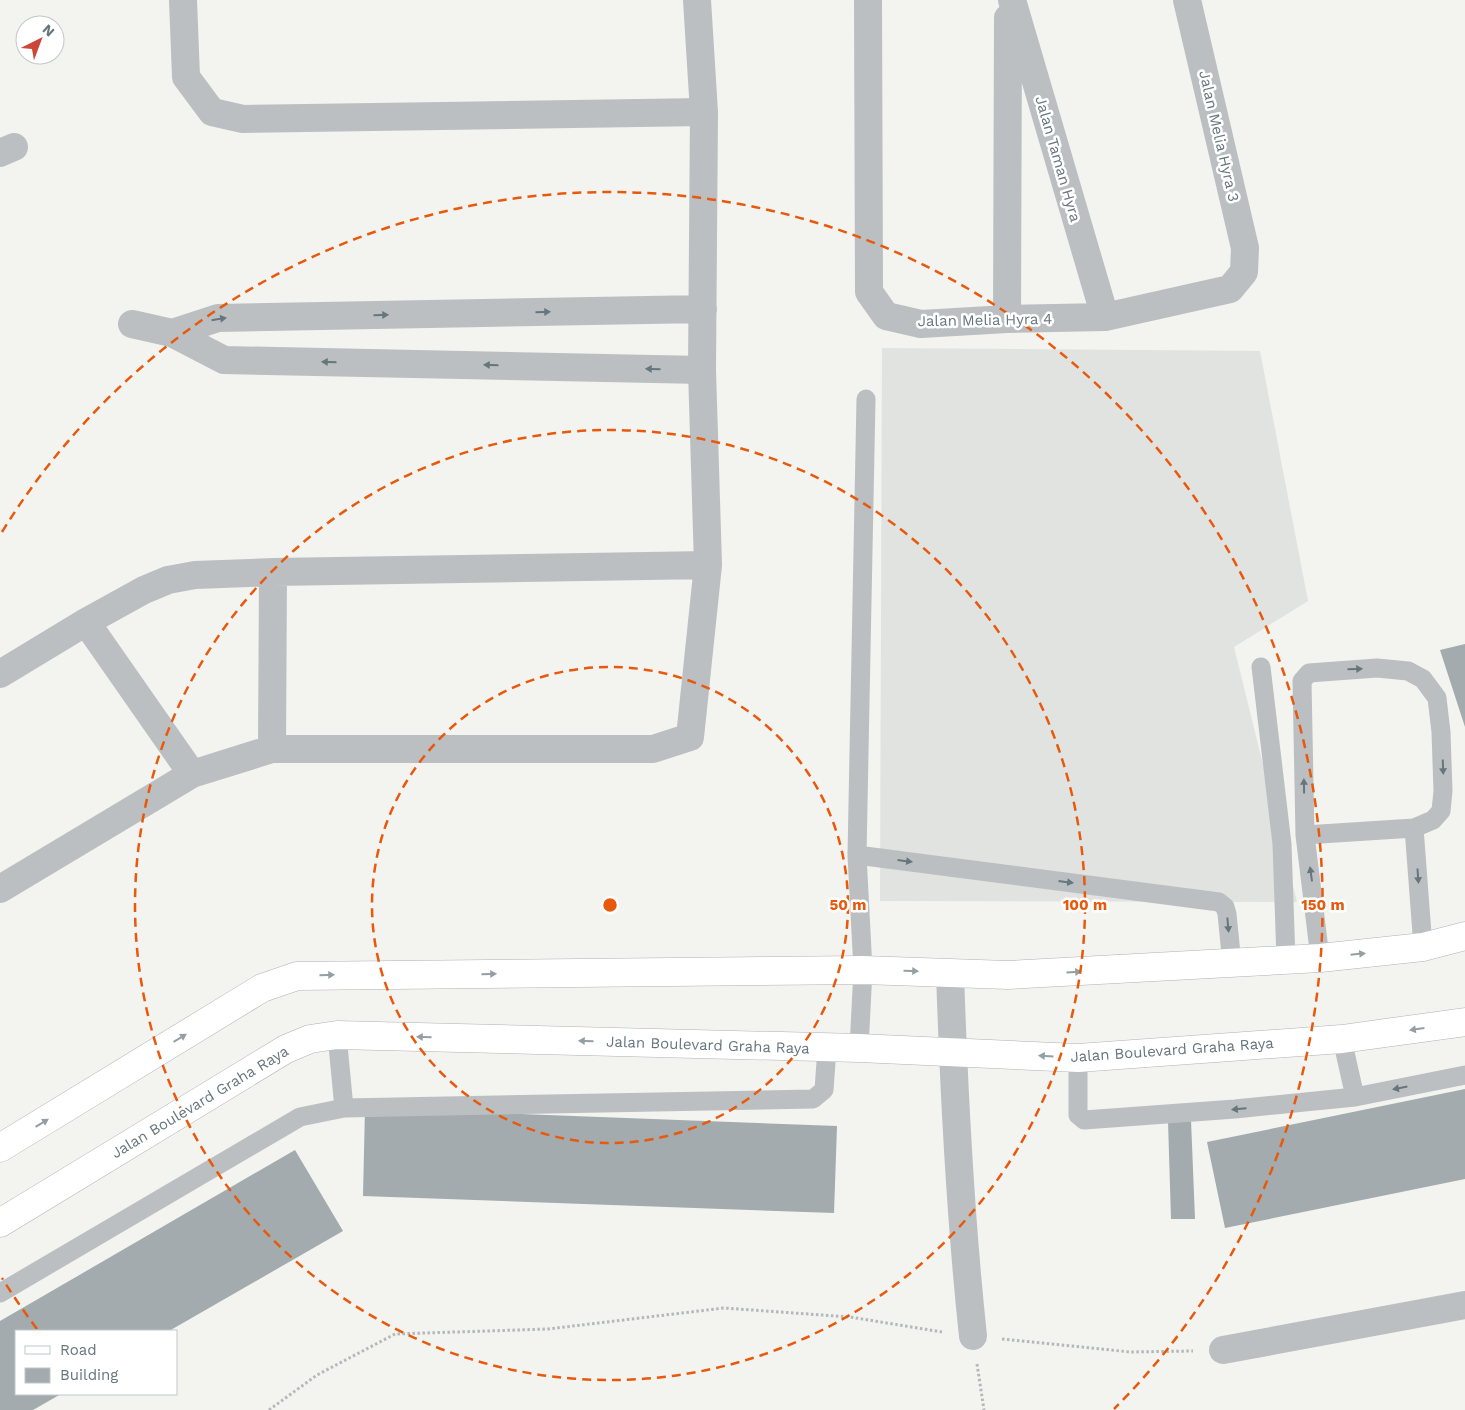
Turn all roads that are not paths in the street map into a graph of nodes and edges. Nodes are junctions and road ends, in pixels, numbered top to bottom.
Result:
1 (183, 0) edge
2 (697, 0) edge
3 (868, 0) edge
4 (1010, 0) edge
5 (1187, 0) edge
6 (704, 112) junction
7 (1244, 272) joint
8 (703, 308) junction
9 (1104, 317) junction
10 (1007, 320) junction
11 (132, 324) dead end
12 (172, 333) junction
13 (702, 370) junction
14 (866, 399) dead end
15 (708, 565) junction
16 (273, 572) junction
17 (86, 622) junction
18 (1261, 667) dead end
19 (0, 674) edge
20 (272, 749) junction
21 (192, 774) junction
22 (1414, 828) junction
23 (1305, 835) junction
24 (857, 855) junction
25 (0, 889) edge
26 (1465, 936) edge
27 (1423, 947) junction
28 (1320, 958) junction
29 (1286, 960) junction
30 (1232, 964) junction
31 (863, 970) junction
32 (950, 973) junction
33 (1465, 1022) edge
34 (337, 1035) junction
35 (1342, 1039) junction
36 (827, 1048) junction
37 (859, 1048) junction
38 (953, 1051) junction
39 (1078, 1058) junction
40 (1465, 1075) edge
41 (1354, 1097) junction
42 (344, 1108) junction
43 (0, 1148) edge
44 (0, 1223) edge
45 (0, 1293) edge
46 (1465, 1305) edge
47 (973, 1336) road end
48 (1223, 1350) road end

1 - 6 street
2 - 6 street
3 - 10 street, Jalan Melia Hyra 4
4 - 9 street, Jalan Taman Hyra
4 - 10 street, Jalan Taman Hyra
5 - 7 street, Jalan Melia Hyra 3
6 - 8 street
7 - 9 street, Jalan Melia Hyra 4
12 -> 8 street
8 - 13 street
9 - 10 street, Jalan Melia Hyra 4
11 - 12 street
13 -> 12 street
13 - 15 street
14 - 24 lane
15 - 16 street
15 - 20 street
16 - 17 street
16 - 20 street
17 - 19 street
17 - 21 street
18 - 29 lane
20 - 21 street
21 - 25 street
22 - 23 lane
23 -> 22 lane
22 -> 27 lane
28 -> 23 lane
24 -> 30 lane
24 - 31 lane
26 - 27 main road
28 -> 27 main road
28 - 29 main road
29 - 30 main road
32 -> 30 main road
31 -> 32 main road
31 - 37 lane
43 -> 31 main road
32 - 38 street
33 -> 35 main road, Jalan Boulevard Graha Raya
36 -> 34 main road, Jalan Boulevard Graha Raya
34 - 42 lane
34 - 44 main road, Jalan Boulevard Graha Raya
35 - 39 main road, Jalan Boulevard Graha Raya
35 - 41 lane
36 - 37 main road, Jalan Boulevard Graha Raya
36 - 42 lane
37 - 38 main road, Jalan Boulevard Graha Raya
39 -> 38 main road, Jalan Boulevard Graha Raya
38 - 47 street
41 -> 39 lane
40 -> 41 lane
42 - 45 lane
46 - 48 street

